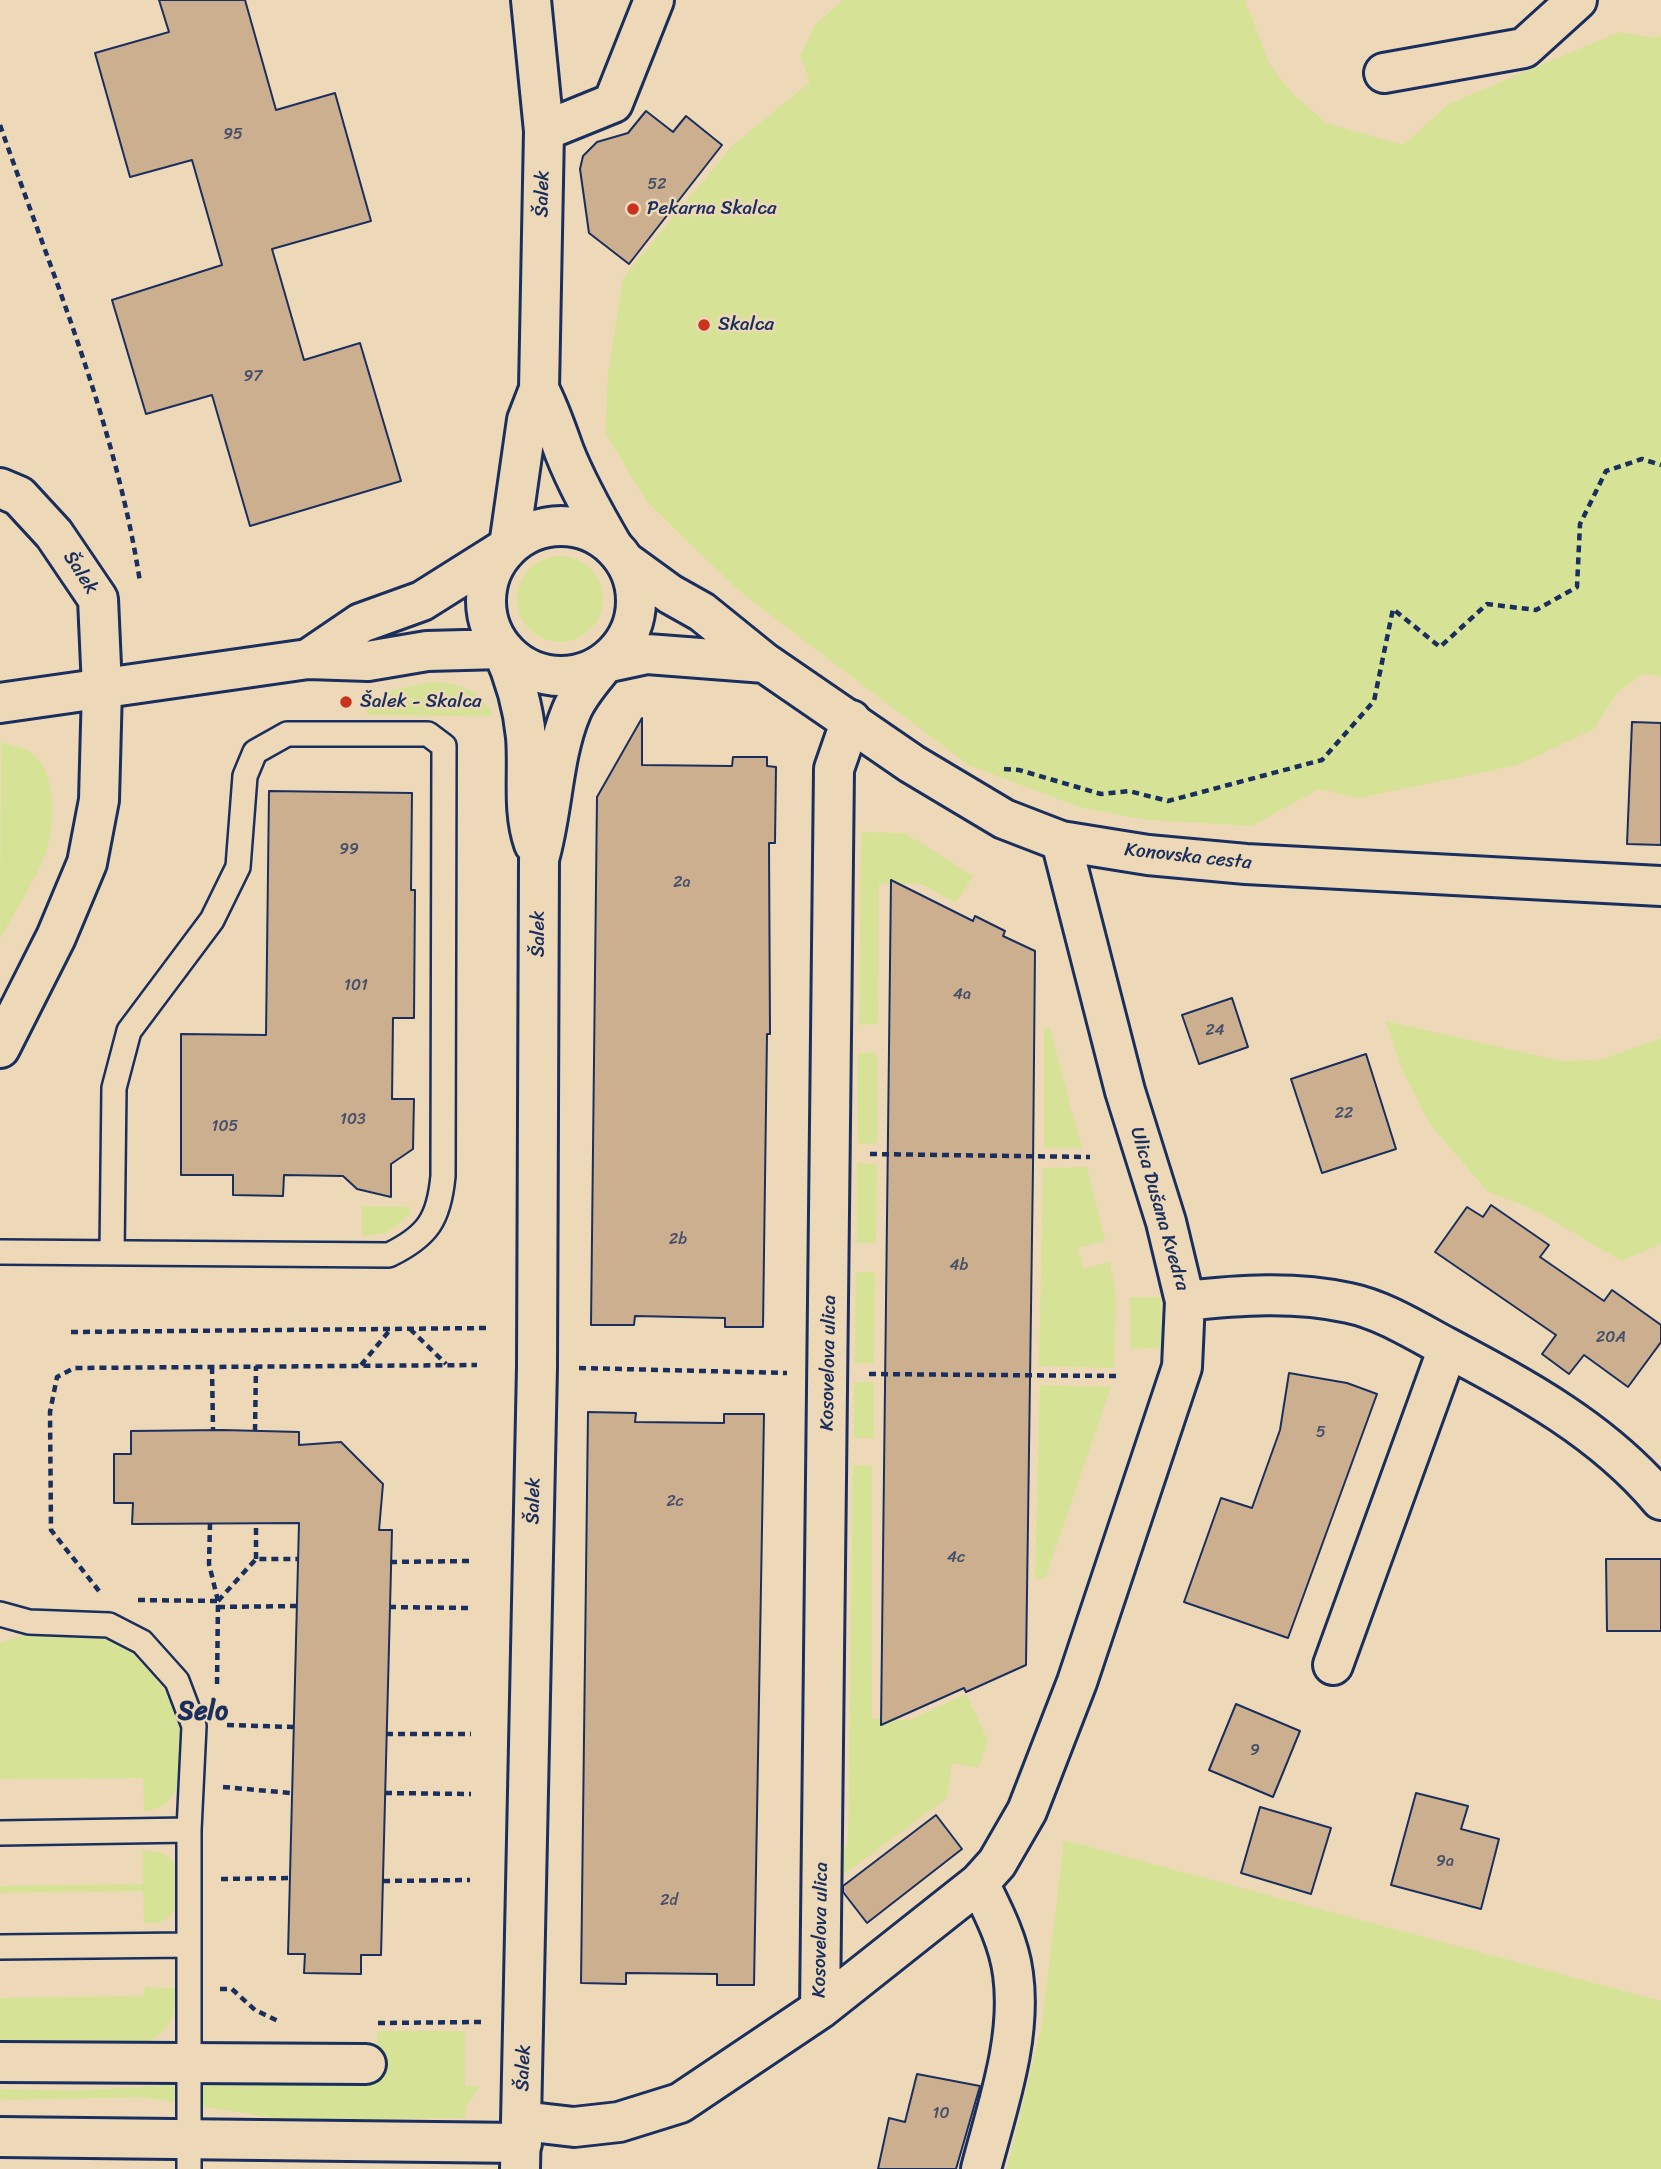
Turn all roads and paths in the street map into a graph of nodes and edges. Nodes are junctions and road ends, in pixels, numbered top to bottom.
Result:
1 (531, 0) edge
2 (654, 0) edge
3 (1577, 0) edge
4 (1384, 73) dead end
5 (0, 125) edge
6 (544, 131) junction
7 (539, 389) junction
8 (1661, 465) edge
9 (0, 488) edge
10 (509, 546) junction
11 (619, 553) junction
12 (140, 582) dead end
13 (502, 649) junction
14 (308, 659) junction
15 (605, 663) junction
16 (765, 663) junction
17 (102, 688) junction
18 (0, 703) edge
19 (851, 720) junction
20 (992, 769) dead end
21 (1061, 841) junction
22 (540, 859) junction
23 (1661, 886) edge
24 (0, 1048) edge
25 (831, 1153) junction
26 (1090, 1157) dead end
27 (0, 1252) edge
28 (112, 1253) junction
29 (1185, 1301) junction
30 (489, 1328) dead end
31 (391, 1329) junction
32 (410, 1329) junction
33 (71, 1332) dead end
34 (1448, 1348) junction
35 (446, 1365) junction
36 (477, 1365) dead end
37 (256, 1366) junction
38 (361, 1366) junction
39 (212, 1367) junction
40 (213, 1430) dead end
41 (255, 1431) dead end
42 (1661, 1500) edge
43 (256, 1523) dead end
44 (210, 1524) dead end
45 (256, 1559) junction
46 (298, 1559) dead end
47 (471, 1561) dead end
48 (390, 1562) dead end
49 (106, 1600) dead end
50 (131, 1601) dead end
51 (218, 1604) junction
52 (296, 1606) dead end
53 (389, 1607) dead end
54 (471, 1608) dead end
55 (0, 1614) edge
56 (1333, 1665) dead end
57 (217, 1725) junction
58 (194, 1727) junction
59 (293, 1727) dead end
60 (386, 1734) dead end
61 (471, 1734) dead end
62 (192, 1785) junction
63 (292, 1793) dead end
64 (384, 1793) dead end
65 (471, 1794) dead end
66 (189, 1830) junction
67 (0, 1833) edge
68 (290, 1878) dead end
69 (189, 1879) junction
70 (470, 1880) dead end
71 (383, 1881) dead end
72 (979, 1883) junction
73 (188, 1945) junction
74 (0, 1947) edge
75 (189, 1988) junction
76 (820, 2009) junction
77 (490, 2021) dead end
78 (281, 2022) dead end
79 (376, 2023) dead end
80 (0, 2062) edge
81 (189, 2063) junction
82 (366, 2064) dead end
83 (0, 2137) edge
84 (521, 2145) edge
85 (189, 2153) edge
86 (981, 2169) edge

1 - 6 street, Šalek
2 - 6 street
3 - 4 street
5 - 12 path
6 - 7 street, Šalek
7 - 10 street
7 - 11 street
8 - 20 path
9 - 17 street, Šalek
10 - 11 street
10 - 13 street
10 - 14 street
11 - 15 street
11 - 16 street, Konovska cesta
13 - 14 street
13 - 15 street
13 - 22 street
14 - 17 street
15 - 16 street
15 - 22 street
16 - 19 street, Konovska cesta
17 - 18 street
17 - 24 street, Šalek
19 - 21 street, Konovska cesta
19 - 25 street, Kosovelova ulica
21 - 23 street, Konovska cesta
21 - 29 street, Ulica Dušana Kvedra
22 - 84 street, Šalek
25 - 26 path
25 - 76 street, Kosovelova ulica
27 - 28 lane
28 - 28 lane
29 - 34 street, Ulica Dušana Kvedra
29 - 72 street, Kosovelova ulica
30 - 32 path
31 - 32 path
31 - 33 path
31 - 38 path
32 - 35 path
34 - 42 street, Ulica Dušana Kvedra
34 - 56 street
35 - 36 path
35 - 38 path
37 - 38 path
37 - 39 path
37 - 41 path
39 - 40 path
39 - 49 path
43 - 45 path
44 - 51 path
45 - 46 path
45 - 51 path
47 - 48 path
50 - 51 path
51 - 52 path
51 - 57 path
53 - 54 path
55 - 58 lane
57 - 58 path
57 - 59 path
58 - 62 lane
60 - 61 path
62 - 63 path
62 - 66 lane
64 - 65 path
66 - 67 lane
66 - 69 lane
68 - 69 path
69 - 73 lane
70 - 71 path
72 - 76 street, Kosovelova ulica
72 - 86 street
73 - 74 lane
73 - 75 lane
75 - 78 path
75 - 81 lane
76 - 84 street, Kosovelova ulica
77 - 79 path
80 - 81 street
81 - 82 street
81 - 85 lane
83 - 85 street
84 - 85 street

